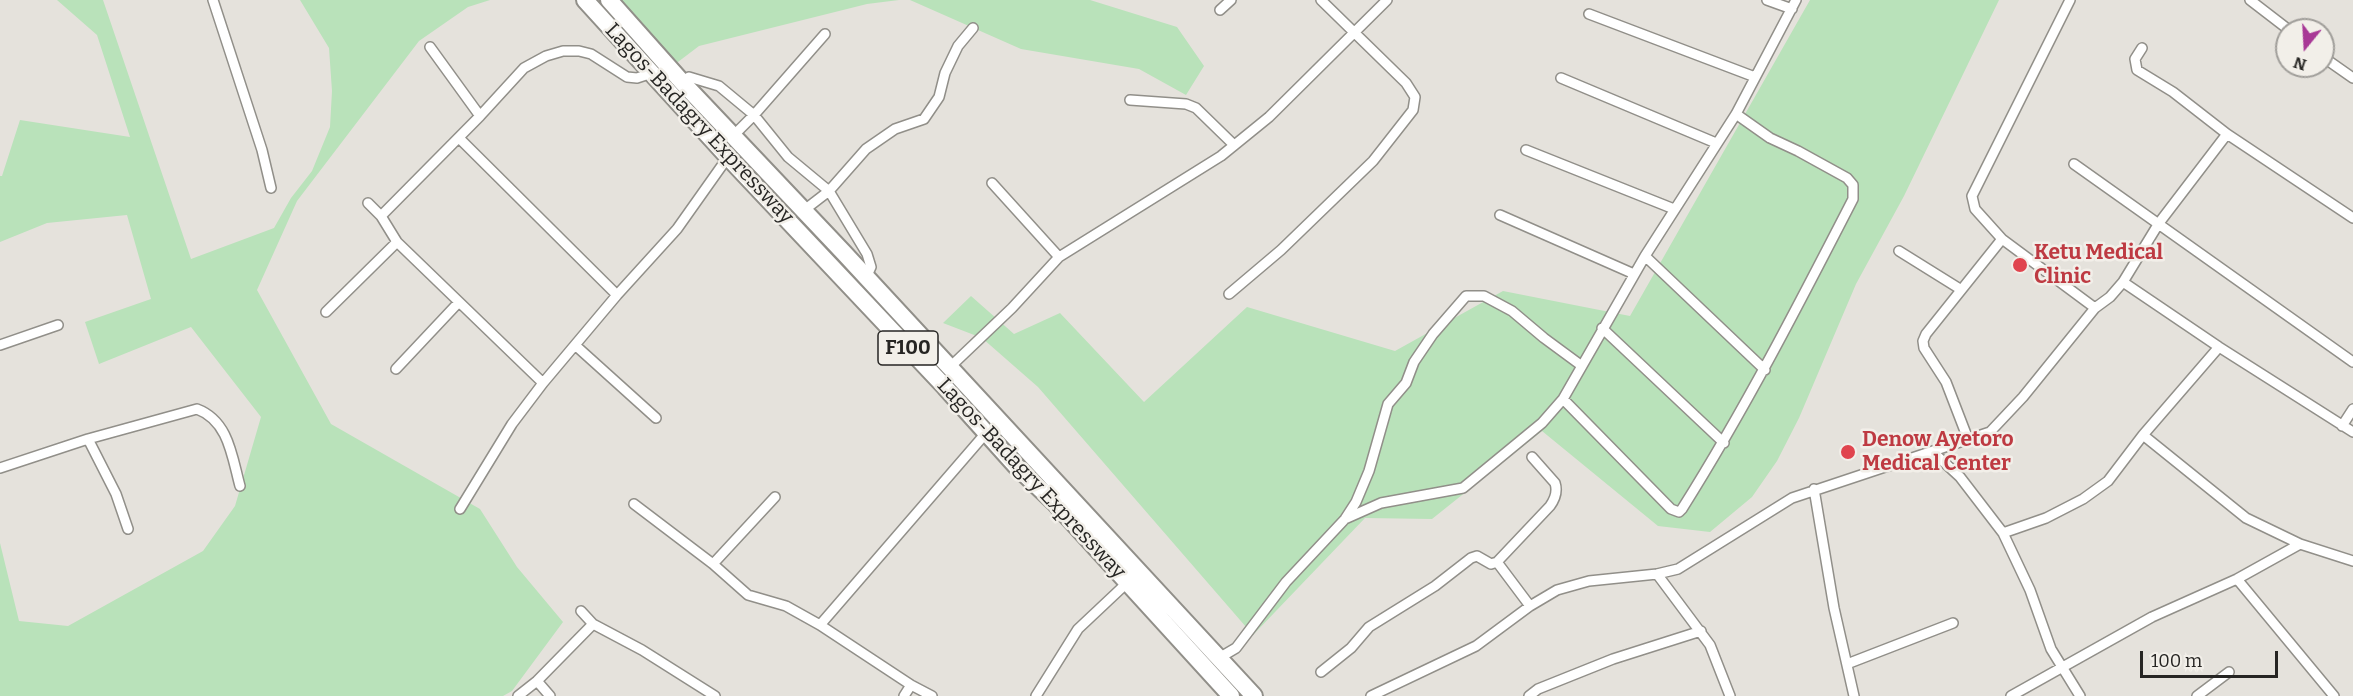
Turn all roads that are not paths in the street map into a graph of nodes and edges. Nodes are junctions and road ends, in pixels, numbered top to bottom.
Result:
1 (213, 0) edge
2 (585, 0) edge
3 (609, 0) edge
4 (1231, 0) edge
5 (1321, 0) edge
6 (1386, 0) edge
7 (1767, 0) edge
8 (1796, 0) edge
9 (2070, 0) edge
10 (2250, 0) edge
11 (1792, 9) junction
12 (1221, 10) dead end
13 (1589, 14) dead end
14 (2275, 19) edge
15 (973, 28) dead end
16 (1354, 33) junction
17 (825, 34) dead end
18 (430, 47) dead end
19 (2142, 48) dead end
20 (2335, 65) edge
21 (652, 73) junction
22 (1755, 77) junction
23 (1561, 78) dead end
24 (2353, 78) edge
25 (682, 82) junction
26 (1130, 100) dead end
27 (1736, 114) junction
28 (754, 115) junction
29 (480, 116) junction
30 (2227, 134) junction
31 (734, 135) junction
32 (459, 138) junction
33 (1716, 143) junction
34 (1234, 145) junction
35 (1526, 150) dead end
36 (728, 157) junction
37 (2074, 164) dead end
38 (992, 183) dead end
39 (271, 188) dead end
40 (829, 191) junction
41 (368, 203) dead end
42 (1674, 209) junction
43 (803, 211) junction
44 (1500, 215) dead end
45 (381, 216) junction
46 (2353, 218) edge
47 (2159, 223) junction
48 (2002, 239) junction
49 (397, 242) junction
50 (1899, 251) dead end
51 (1645, 256) junction
52 (1059, 257) junction
53 (1634, 274) junction
54 (866, 278) junction
55 (2123, 282) junction
56 (1960, 289) junction
57 (1229, 294) dead end
58 (617, 295) junction
59 (459, 302) junction
60 (2096, 308) junction
61 (326, 312) dead end
62 (58, 325) dead end
63 (1602, 327) junction
64 (0, 345) edge
65 (575, 345) junction
66 (2219, 347) junction
67 (2353, 363) edge
68 (1582, 366) junction
69 (949, 368) junction
70 (396, 369) dead end
71 (1765, 370) junction
72 (543, 383) junction
73 (1563, 399) junction
74 (2353, 410) edge
75 (656, 418) dead end
76 (2342, 426) junction
77 (2353, 432) edge
78 (986, 433) junction
79 (2143, 435) junction
80 (88, 439) junction
81 (1968, 440) junction
82 (1724, 443) junction
83 (1933, 452) junction
84 (1532, 457) dead end
85 (0, 468) edge
86 (240, 486) dead end
87 (1814, 489) junction
88 (775, 497) dead end
89 (634, 504) dead end
90 (460, 509) dead end
91 (1345, 519) junction
92 (128, 529) dead end
93 (2003, 533) junction
94 (2300, 544) junction
95 (2353, 561) edge
96 (1497, 562) junction
97 (713, 564) junction
98 (1657, 574) junction
99 (1133, 577) junction
100 (2237, 579) junction
101 (1530, 606) junction
102 (581, 611) dead end
103 (1953, 623) dead end
104 (593, 624) junction
105 (820, 625) junction
106 (1701, 631) junction
107 (1219, 658) junction
108 (1847, 664) junction
109 (2061, 668) junction
110 (1321, 672) dead end
111 (2229, 672) dead end
112 (537, 681) junction
113 (910, 685) junction
114 (518, 696) edge
115 (550, 696) edge
116 (715, 696) edge
117 (904, 696) edge
118 (932, 696) edge
119 (1036, 696) edge
120 (1230, 696) edge
121 (1254, 696) edge
122 (1371, 696) edge
123 (1529, 696) edge
124 (1730, 696) edge
125 (1854, 696) edge
126 (2011, 696) edge
127 (2080, 696) edge
128 (2197, 696) edge
129 (2334, 696) edge

1 - 39 street
2 - 21 highway, Lagos-Badagry Expressway / F100
3 - 25 highway, Lagos-Badagry Expressway / F100
4 - 12 street
5 - 16 street
6 - 16 street
7 - 11 street
8 - 11 street
9 - 48 street
10 - 14 street
11 - 22 street
13 - 22 street
15 - 40 street
16 - 34 street
16 - 57 street
17 - 28 street
18 - 29 street
19 - 30 street
20 - 24 street
21 - 29 street
21 - 36 highway, Lagos-Badagry Expressway / F100
22 - 27 street
23 - 33 street
25 - 28 street
25 - 31 highway, Lagos-Badagry Expressway / F100
26 - 34 street
27 - 33 street
27 - 71 street
28 - 31 street
28 - 40 street
29 - 32 street
30 - 46 street
30 - 47 street
31 - 43 highway, Lagos-Badagry Expressway / F100
32 - 45 street
32 - 58 street
33 - 42 street
34 - 52 street
35 - 42 street
36 - 58 street
36 - 78 highway, Lagos-Badagry Expressway / F100
37 - 47 street
38 - 52 street
40 - 43 street
40 - 54 street
41 - 45 street
42 - 51 street
43 - 54 highway, Lagos-Badagry Expressway / F100
44 - 53 street
45 - 49 street
47 - 55 street
47 - 67 street
48 - 56 street
48 - 60 street
49 - 59 street
49 - 61 street
50 - 56 street
51 - 53 street
51 - 71 street
52 - 69 street
53 - 63 street
54 - 69 highway, Lagos-Badagry Expressway / F100
55 - 60 street
55 - 66 street
56 - 81 street
58 - 65 street
59 - 70 street
59 - 72 street
60 - 81 street
62 - 64 street
63 - 68 street
63 - 82 street
65 - 72 street
65 - 75 street
66 - 76 street
66 - 79 street
68 - 73 street
68 - 91 street
69 - 99 highway, Lagos-Badagry Expressway / F100
71 - 82 street
72 - 90 street
73 - 82 street
73 - 91 street
74 - 76 street
76 - 77 street
78 - 99 highway, Lagos-Badagry Expressway / F100
78 - 105 street
79 - 93 street
79 - 94 street
80 - 85 street
80 - 86 street
80 - 92 street
81 - 83 street
83 - 87 street
83 - 93 street
84 - 96 street
87 - 98 street
87 - 108 street
88 - 97 street
89 - 97 street
91 - 107 street
93 - 109 street
94 - 95 street
94 - 100 street
96 - 101 street
96 - 110 street
97 - 105 street
98 - 101 street
98 - 106 street
99 - 107 highway, Lagos-Badagry Expressway / F100
99 - 119 street
99 - 120 highway, Lagos-Badagry Expressway / F100
100 - 109 street
100 - 129 street
101 - 122 street
102 - 104 street
103 - 108 street
104 - 112 street
104 - 116 street
105 - 113 street
106 - 123 street
106 - 124 street
107 - 121 highway, Lagos-Badagry Expressway / F100
108 - 125 street
109 - 126 street
109 - 127 street
111 - 128 street
112 - 114 street
112 - 115 street
113 - 117 street
113 - 118 street

